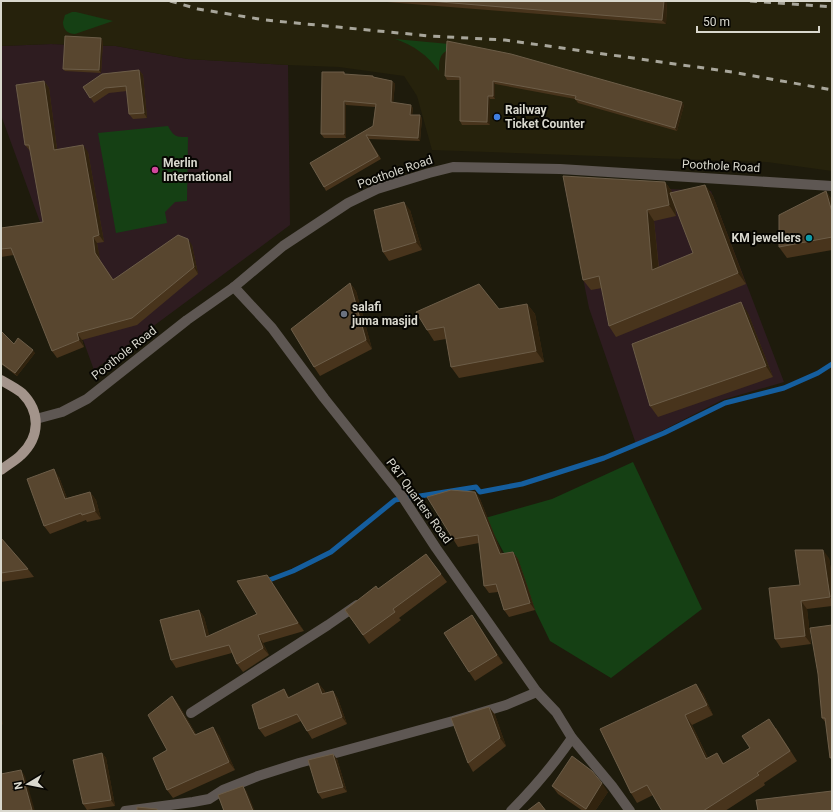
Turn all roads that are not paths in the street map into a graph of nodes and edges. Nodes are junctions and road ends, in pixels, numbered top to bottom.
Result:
1 (832, 186) edge
2 (234, 287) junction
3 (1, 380) edge
4 (36, 419) junction
5 (1, 470) edge
6 (436, 548) junction
7 (425, 556) edge
8 (366, 598) edge
9 (537, 692) junction
10 (191, 713) dead end
11 (572, 738) junction
12 (125, 811) edge
13 (511, 811) edge
14 (630, 811) edge

1 - 2 street, Poothole Road
2 - 4 street, Poothole Road
2 - 6 street, P&T Quarters Road
3 - 4 main road
4 - 5 main road
6 - 7 street
6 - 9 street, P&T Quarters Road
8 - 10 street
9 - 11 street, P&T Quarters Road
9 - 12 street
11 - 13 street
11 - 14 street, P&T Quarters Road

